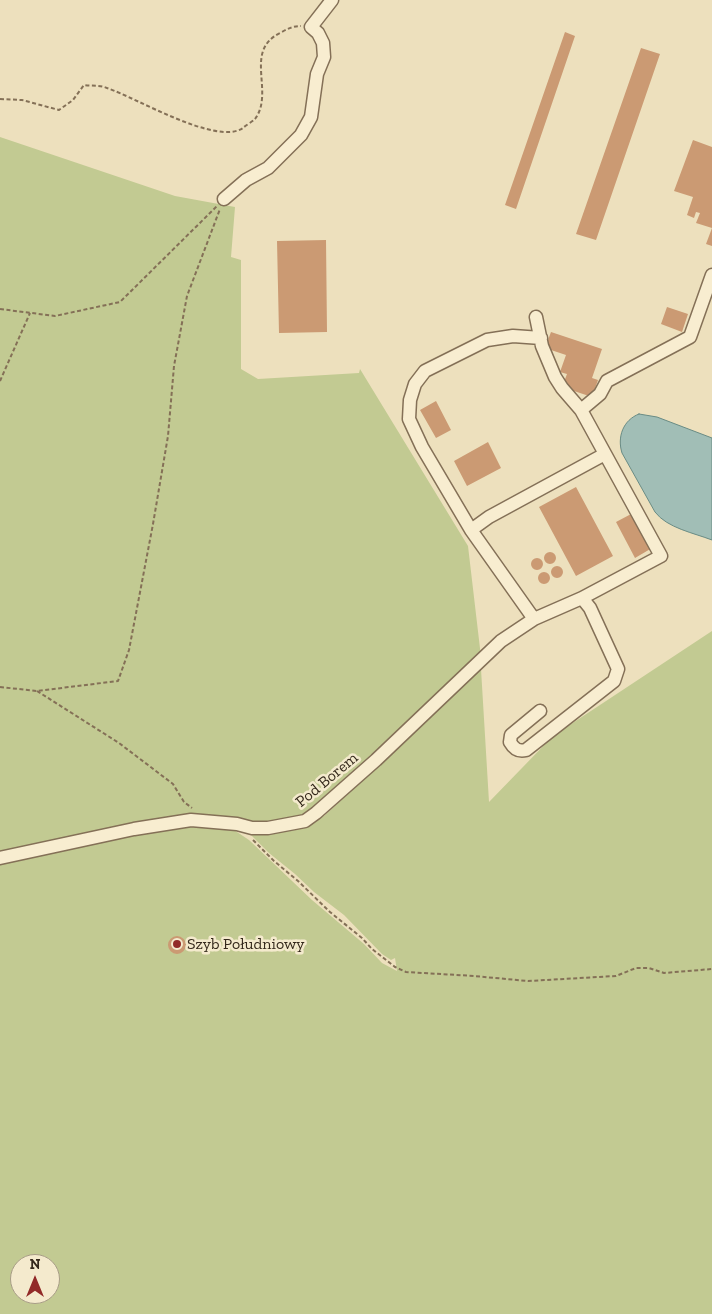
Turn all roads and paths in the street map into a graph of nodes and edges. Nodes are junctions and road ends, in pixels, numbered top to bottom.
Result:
1 (332, 0) edge
2 (311, 27) junction
3 (0, 99) edge
4 (224, 200) junction
5 (712, 275) edge
6 (0, 309) edge
7 (30, 313) junction
8 (536, 317) dead end
9 (541, 338) junction
10 (0, 381) edge
11 (581, 410) junction
12 (605, 454) junction
13 (471, 530) junction
14 (582, 598) junction
15 (534, 619) junction
16 (0, 687) edge
17 (37, 691) junction
18 (540, 711) dead end
19 (208, 821) junction
20 (251, 838) dead end
21 (0, 858) edge
22 (712, 969) edge

1 - 2 street
2 - 3 path
2 - 4 street
4 - 7 path
4 - 17 path
5 - 11 street
6 - 7 path
7 - 10 path
8 - 9 street
9 - 11 street
9 - 13 street
11 - 12 street
12 - 13 street
12 - 14 street, Pod Borem
13 - 15 street
14 - 15 street, Pod Borem
14 - 18 street
15 - 19 street, Pod Borem
16 - 17 path
17 - 19 path
19 - 21 street, Pod Borem
20 - 22 path

